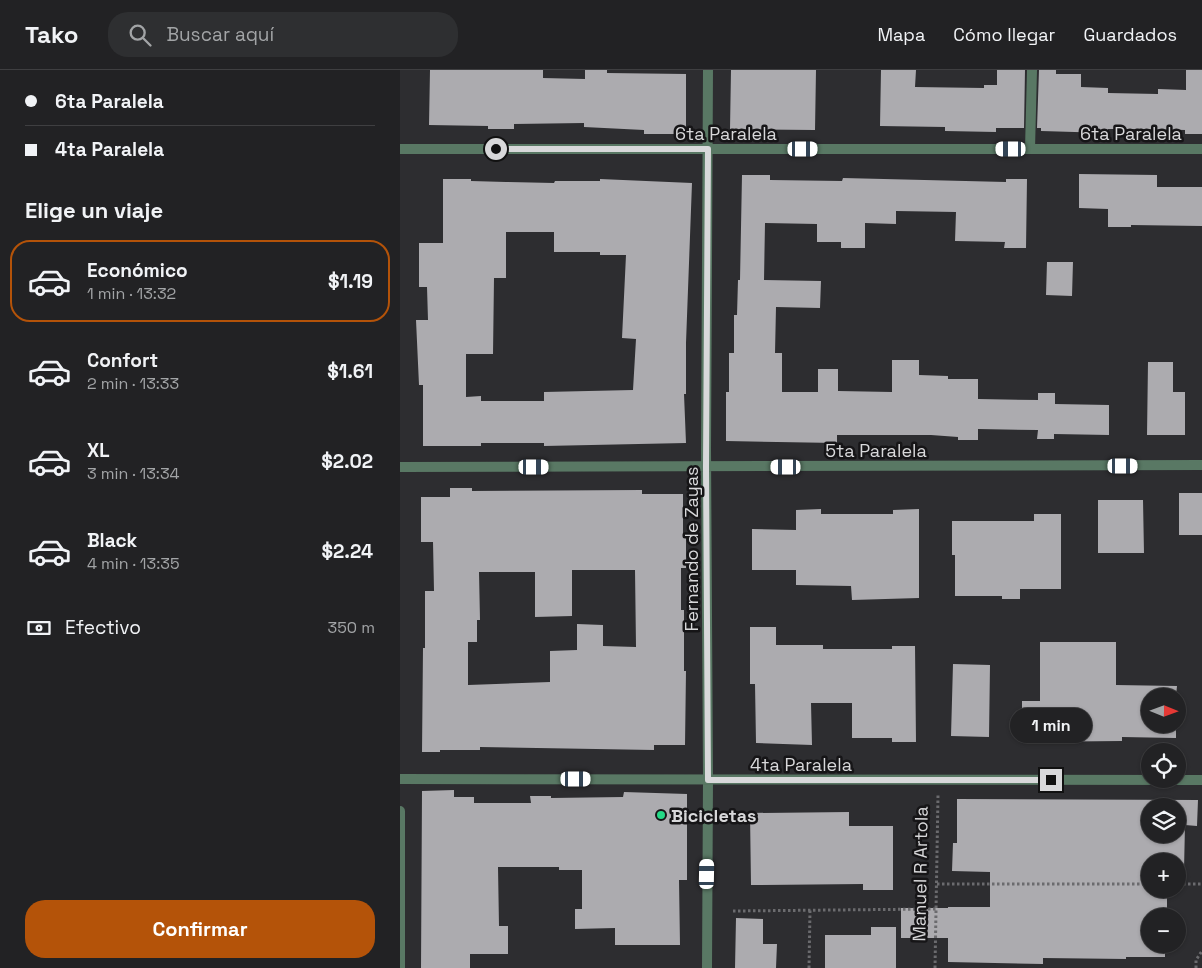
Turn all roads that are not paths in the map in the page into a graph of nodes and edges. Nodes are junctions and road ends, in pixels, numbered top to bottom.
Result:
1 (708, 70) edge
2 (1032, 70) edge
3 (400, 149) edge
4 (708, 149) junction
5 (1030, 149) junction
6 (1202, 149) edge
7 (1202, 465) edge
8 (400, 467) edge
9 (706, 467) junction
10 (400, 779) edge
11 (708, 780) junction
12 (1202, 780) edge
13 (400, 811) edge
14 (400, 968) edge
15 (707, 968) edge

1 - 4 street, Fernando de Zayas
2 - 5 street
3 - 4 street, 6ta Paralela
4 - 5 street, 6ta Paralela
4 - 9 street, Fernando de Zayas
5 - 6 street, 6ta Paralela
7 - 9 street, 5ta Paralela
8 - 9 street, 5ta Paralela
9 - 11 street, Fernando de Zayas
10 - 11 street, 4ta Paralela
11 - 12 street, 4ta Paralela
11 - 15 street, Fernando de Zayas
13 - 14 street

